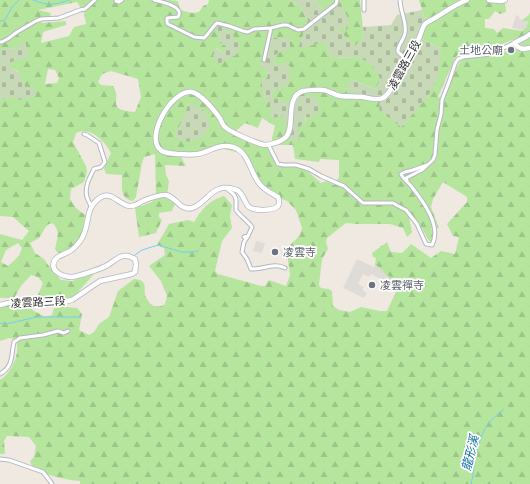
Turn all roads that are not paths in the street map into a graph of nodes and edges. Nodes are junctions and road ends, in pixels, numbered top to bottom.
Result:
1 (95, 0) edge
2 (116, 0) edge
3 (122, 0) edge
4 (154, 0) edge
5 (337, 0) edge
6 (364, 0) edge
7 (400, 0) edge
8 (467, 0) edge
9 (488, 0) edge
10 (505, 0) edge
11 (364, 10) dead end
12 (271, 28) junction
13 (530, 34) edge
14 (0, 42) edge
15 (514, 43) junction
16 (530, 48) edge
17 (406, 59) junction
18 (264, 60) dead end
19 (84, 134) dead end
20 (269, 146) junction
21 (427, 165) junction
22 (407, 182) junction
23 (225, 188) junction
24 (91, 206) junction
25 (248, 236) junction
26 (244, 237) dead end
27 (285, 268) dead end
28 (0, 304) edge
29 (68, 331) dead end
30 (0, 374) edge
31 (0, 459) edge
32 (52, 484) edge

1 - 14 street
2 - 3 street
4 - 12 street
5 - 12 street
6 - 11 street
7 - 17 street
8 - 17 street, 凌雲路三段
9 - 10 street
12 - 18 street
13 - 15 street
15 - 16 street
15 - 21 street
17 - 20 street, 凌雲路三段
19 - 24 street
20 - 22 street
20 - 23 street
21 - 22 street
21 - 22 street
23 - 24 street
23 - 25 street
24 - 28 street, 凌雲路三段
25 - 26 street
25 - 27 street
29 - 30 street
31 - 32 street

